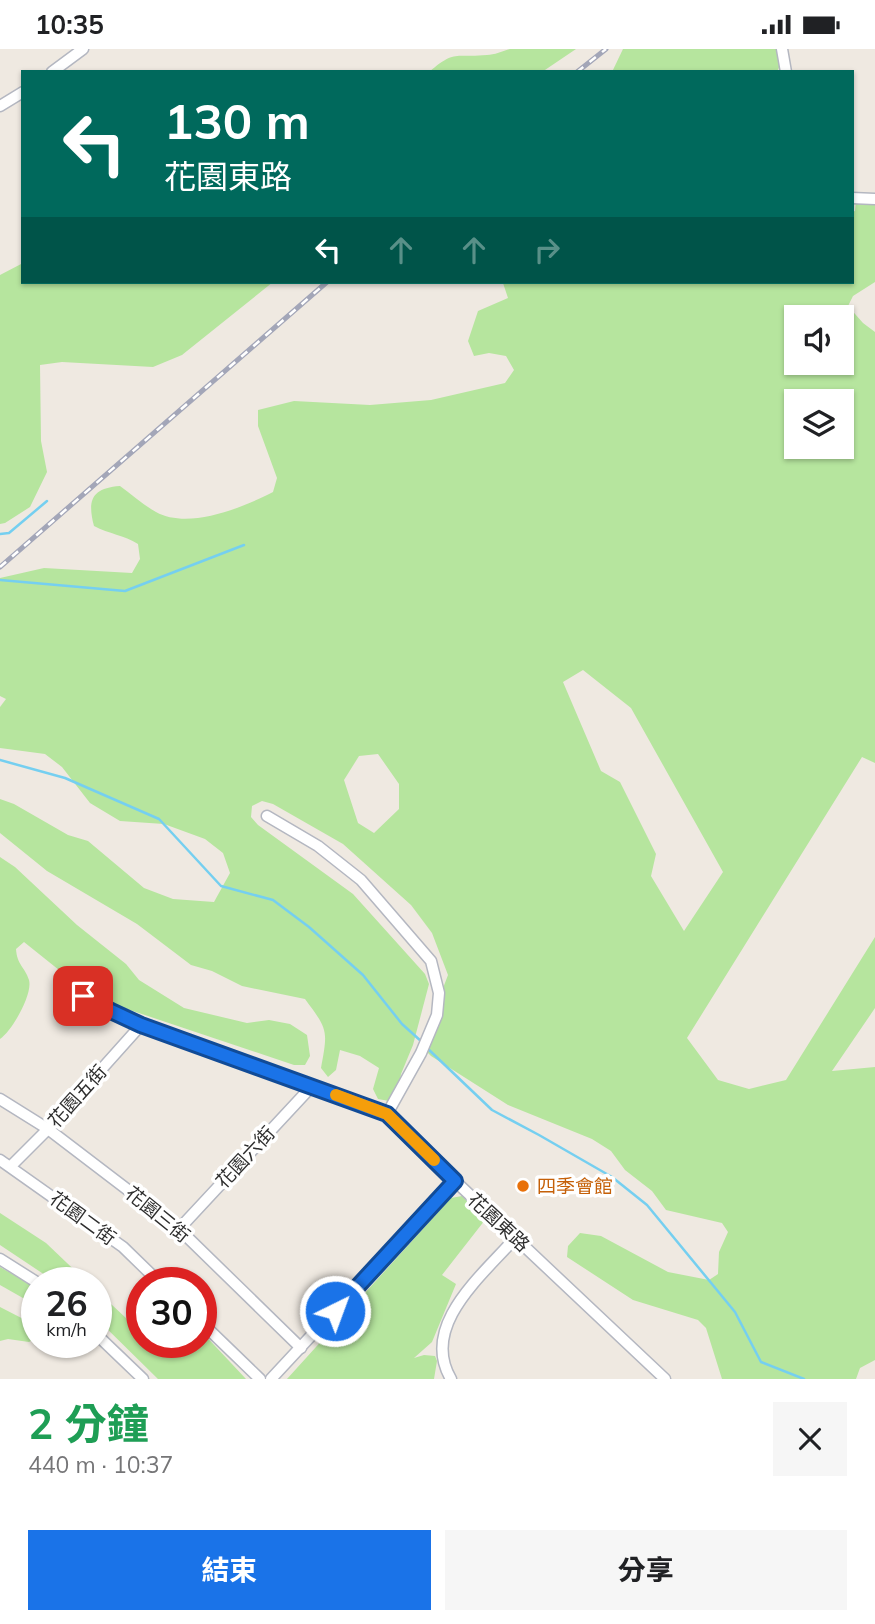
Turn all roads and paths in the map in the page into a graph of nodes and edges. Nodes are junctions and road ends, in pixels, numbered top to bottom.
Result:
1 (83, 49) edge
2 (782, 49) edge
3 (55, 70) edge
4 (786, 70) edge
5 (21, 93) edge
6 (0, 106) edge
7 (854, 198) edge
8 (875, 199) edge
9 (267, 816) dead end
10 (83, 996) dead end
11 (141, 1025) junction
12 (312, 1086) junction
13 (0, 1099) edge
14 (387, 1114) junction
15 (48, 1129) junction
16 (0, 1160) edge
17 (11, 1166) junction
18 (455, 1181) junction
19 (179, 1229) junction
20 (516, 1237) junction
21 (0, 1259) edge
22 (144, 1267) edge
23 (21, 1273) edge
24 (217, 1337) edge
25 (301, 1348) junction
26 (112, 1349) edge
27 (144, 1379) edge
28 (260, 1379) edge
29 (271, 1379) edge
30 (451, 1379) edge
31 (665, 1379) edge

1 - 3 street
2 - 4 street
5 - 6 street
7 - 8 street
9 - 14 street
10 - 11 street, 花園東路
11 - 12 street, 花園東路
11 - 15 street, 花園五街
12 - 14 street, 花園東路
12 - 19 street, 花園六街
13 - 15 street, 花園三街
14 - 18 street, 花園東路
15 - 17 street, 花園五街
15 - 19 street, 花園三街
16 - 17 street, 花園二街
17 - 22 street, 花園二街
18 - 20 street, 花園東路
18 - 25 street
19 - 25 street, 花園三街
20 - 30 street
20 - 31 street, 花園東路
21 - 23 street
24 - 28 street
25 - 29 street
26 - 27 street

